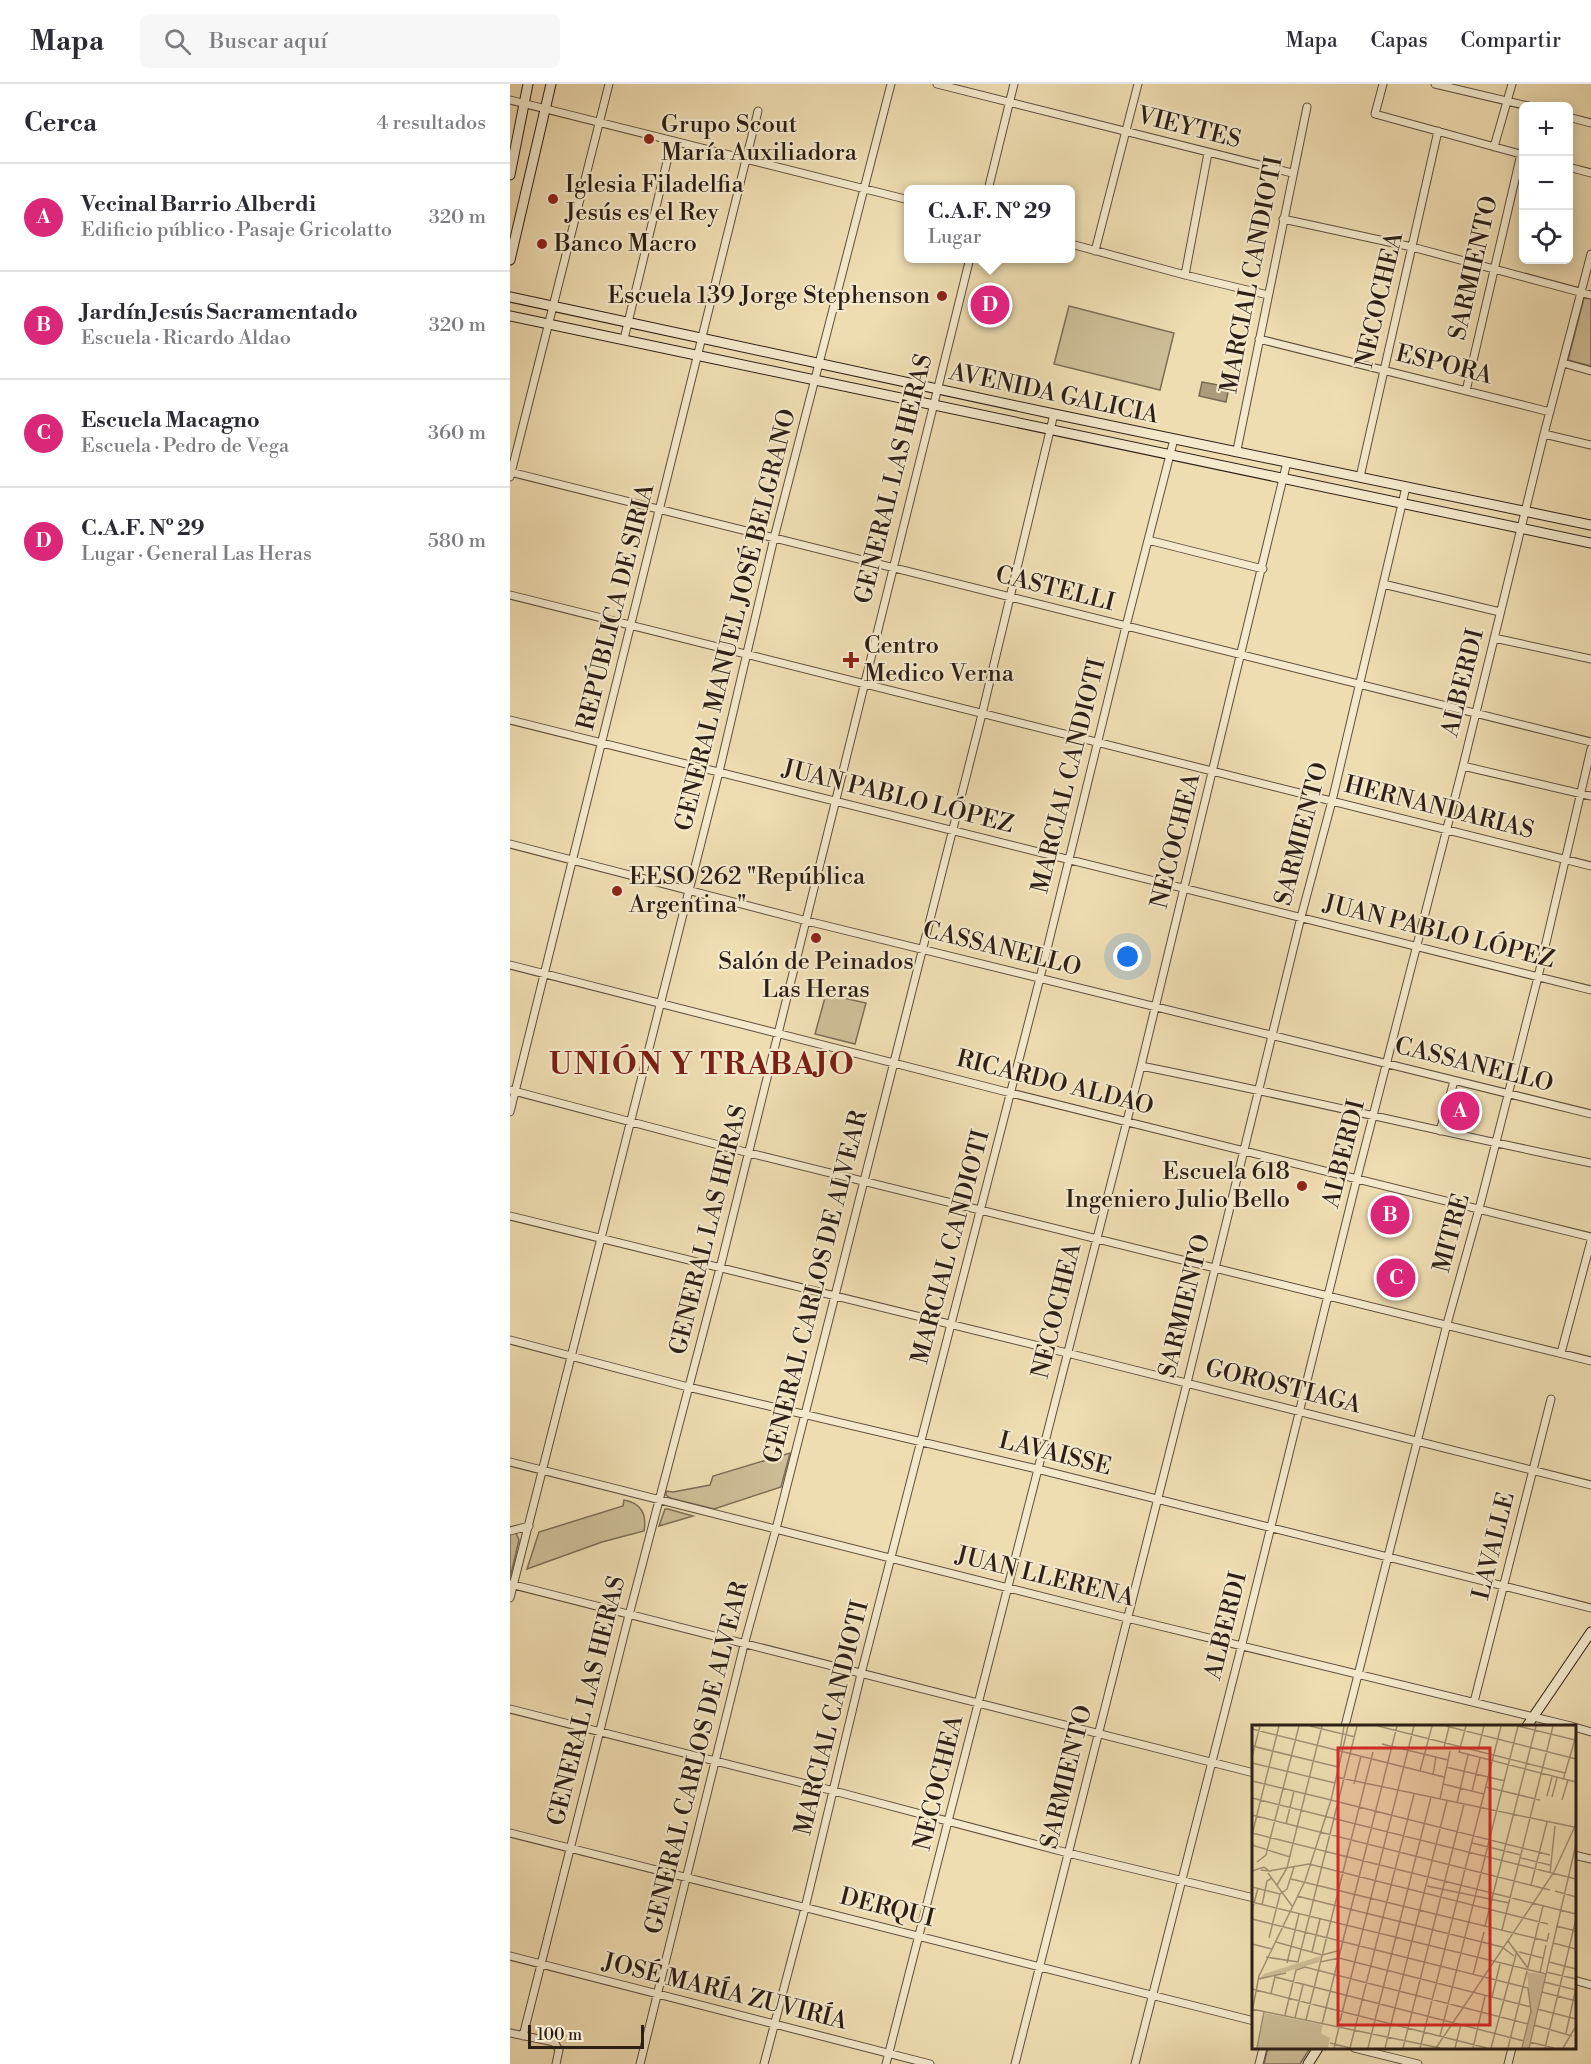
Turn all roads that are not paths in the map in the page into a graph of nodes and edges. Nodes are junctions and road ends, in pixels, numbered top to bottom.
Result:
1 (528, 84) edge
2 (551, 84) edge
3 (609, 84) edge
4 (891, 84) edge
5 (937, 84) edge
6 (1014, 84) edge
7 (1138, 84) edge
8 (1383, 84) edge
9 (1435, 84) edge
10 (1512, 84) edge
11 (510, 100) edge
12 (1508, 101) junction
13 (1010, 102) junction
14 (525, 104) junction
15 (1519, 104) edge
16 (1307, 107) dead end
17 (546, 110) junction
18 (758, 111) dead end
19 (1573, 118) edge
20 (600, 122) junction
21 (1591, 123) edge
22 (1438, 131) junction
23 (1126, 132) junction
24 (672, 141) junction
25 (1494, 147) junction
26 (1208, 153) junction
27 (1519, 153) edge
28 (1522, 156) edge
29 (746, 160) junction
30 (1573, 168) edge
31 (1292, 173) junction
32 (1591, 174) edge
33 (510, 175) edge
34 (989, 185) edge
35 (865, 189) junction
36 (904, 199) edge
37 (1283, 219) junction
38 (514, 224) edge
39 (1075, 245) edge
40 (1412, 247) junction
41 (1095, 251) junction
42 (1591, 254) edge
43 (510, 260) edge
44 (969, 263) edge
45 (1493, 270) junction
46 (1185, 275) junction
47 (1581, 292) junction
48 (1268, 295) junction
49 (1591, 295) edge
50 (510, 297) edge
51 (553, 306) junction
52 (510, 316) edge
53 (628, 323) junction
54 (549, 324) junction
55 (702, 338) junction
56 (624, 339) junction
57 (1259, 339) junction
58 (698, 355) junction
59 (1563, 363) junction
60 (819, 364) junction
61 (1384, 370) junction
62 (1591, 371) edge
63 (815, 380) junction
64 (936, 389) junction
65 (1466, 391) junction
66 (933, 404) junction
67 (1550, 412) junction
68 (1054, 414) junction
69 (1050, 429) junction
70 (1544, 434) junction
71 (1174, 439) junction
72 (1591, 446) edge
73 (1237, 450) junction
74 (1170, 456) junction
75 (1287, 462) junction
76 (510, 473) edge
77 (1360, 477) junction
78 (1284, 479) junction
79 (1406, 487) junction
80 (1402, 503) junction
81 (661, 509) junction
82 (1524, 512) junction
83 (1591, 525) edge
84 (1520, 527) junction
85 (774, 538) junction
86 (1148, 540) junction
87 (1591, 543) edge
88 (892, 568) junction
89 (1263, 569) junction
90 (1383, 584) junction
91 (510, 595) edge
92 (1009, 597) junction
93 (1500, 612) junction
94 (632, 625) junction
95 (1126, 626) junction
96 (1494, 638) junction
97 (746, 654) junction
98 (1242, 656) junction
99 (1591, 659) edge
100 (864, 684) junction
101 (1359, 684) junction
102 (982, 714) junction
103 (1475, 714) junction
104 (510, 720) edge
105 (1098, 742) junction
106 (1591, 742) edge
107 (603, 743) junction
108 (1591, 749) edge
109 (1463, 766) junction
110 (719, 772) junction
111 (1213, 772) junction
112 (1581, 794) junction
113 (1591, 796) edge
114 (835, 801) junction
115 (1332, 801) junction
116 (1446, 829) junction
117 (953, 831) junction
118 (510, 844) edge
119 (1566, 859) junction
120 (573, 860) junction
121 (1068, 860) junction
122 (1591, 866) edge
123 (1185, 889) junction
124 (689, 890) junction
125 (1301, 917) junction
126 (807, 921) junction
127 (1416, 946) junction
128 (922, 950) junction
129 (510, 965) edge
130 (545, 973) junction
131 (1538, 977) junction
132 (1040, 978) junction
133 (1591, 990) edge
134 (661, 1003) junction
135 (1155, 1007) junction
136 (779, 1035) junction
137 (1271, 1035) junction
138 (894, 1063) junction
139 (1387, 1064) junction
140 (1142, 1066) junction
141 (1454, 1081) junction
142 (1258, 1089) junction
143 (513, 1091) edge
144 (1011, 1093) junction
145 (1508, 1093) junction
146 (510, 1112) edge
147 (1591, 1114) edge
148 (1374, 1116) junction
149 (1127, 1120) junction
150 (631, 1121) junction
151 (1440, 1131) junction
152 (1495, 1143) junction
153 (1244, 1149) junction
154 (749, 1153) junction
155 (1591, 1163) edge
156 (1357, 1178) junction
157 (864, 1181) junction
158 (1479, 1209) junction
159 (982, 1210) junction
160 (510, 1216) edge
161 (602, 1237) junction
162 (1096, 1238) junction
163 (1591, 1239) edge
164 (1214, 1267) junction
165 (720, 1268) junction
166 (1329, 1295) junction
167 (835, 1296) junction
168 (950, 1324) junction
169 (1446, 1324) junction
170 (510, 1340) edge
171 (1067, 1353) junction
172 (1561, 1353) junction
173 (572, 1357) junction
174 (1591, 1361) edge
175 (1187, 1383) junction
176 (688, 1387) junction
177 (1551, 1399) dead end
178 (1300, 1411) junction
179 (804, 1414) junction
180 (920, 1441) junction
181 (1417, 1441) junction
182 (510, 1462) edge
183 (1037, 1469) junction
184 (1533, 1470) junction
185 (543, 1471) junction
186 (1591, 1485) edge
187 (659, 1499) junction
188 (1157, 1499) junction
189 (529, 1526) junction
190 (1271, 1528) junction
191 (776, 1529) junction
192 (510, 1531) edge
193 (892, 1558) junction
194 (1388, 1558) junction
195 (512, 1584) edge
196 (1504, 1586) junction
197 (1008, 1588) junction
198 (510, 1598) edge
199 (1591, 1608) edge
200 (629, 1615) junction
201 (1127, 1618) junction
202 (1591, 1632) edge
203 (1242, 1644) junction
204 (744, 1645) junction
205 (861, 1674) junction
206 (1359, 1674) junction
207 (1474, 1702) junction
208 (979, 1704) junction
209 (510, 1709) edge
210 (1533, 1717) junction
211 (1345, 1725) edge
212 (1528, 1725) edge
213 (1565, 1725) edge
214 (1576, 1728) edge
215 (600, 1732) junction
216 (1591, 1732) edge
217 (1098, 1734) junction
218 (715, 1761) junction
219 (1211, 1762) junction
220 (1252, 1772) edge
221 (834, 1791) junction
222 (949, 1821) junction
223 (510, 1833) edge
224 (570, 1848) junction
225 (1068, 1853) junction
226 (1576, 1855) edge
227 (1591, 1859) edge
228 (686, 1877) junction
229 (1180, 1879) junction
230 (1252, 1897) edge
231 (805, 1908) junction
232 (920, 1937) junction
233 (510, 1956) edge
234 (540, 1964) junction
235 (1039, 1967) junction
236 (1576, 1980) edge
237 (1591, 1984) edge
238 (658, 1995) junction
239 (1152, 1995) junction
240 (1252, 2020) edge
241 (773, 2024) junction
242 (510, 2033) edge
243 (523, 2036) junction
244 (1263, 2049) edge
245 (1317, 2049) edge
246 (1358, 2049) edge
247 (1512, 2049) edge
248 (888, 2054) junction
249 (1386, 2056) junction
250 (556, 2064) edge
251 (640, 2064) edge
252 (764, 2064) edge
253 (886, 2064) edge
254 (930, 2064) edge
255 (1015, 2064) edge
256 (1135, 2064) edge
257 (1258, 2064) edge
258 (1308, 2064) edge
259 (1384, 2064) edge
260 (1418, 2064) edge
261 (1508, 2064) edge

1 - 14 main road
2 - 17 main road
3 - 20 street
4 - 35 street, GENERAL MANUEL JOSÉ BELGRANO
5 - 13 street, VIEYTES
6 - 13 street
7 - 23 street
8 - 22 street
9 - 12 street
10 - 12 street
11 - 14 street
12 - 15 street
12 - 25 street
13 - 23 street, VIEYTES
13 - 34 street
14 - 17 street
14 - 33 main road
16 - 31 street, MARCIAL CANDIOTI
17 - 20 street
17 - 38 main road
18 - 29 street, REPÚBLICA DE SIRIA
19 - 21 street
20 - 24 street
20 - 51 street
22 - 25 street
22 - 40 street, NECOCHEA
23 - 26 street, VIEYTES
23 - 41 street
24 - 29 street
24 - 53 street
25 - 27 street
26 - 31 street, VIEYTES
26 - 46 street
28 - 45 street, SARMIENTO
29 - 35 street
29 - 55 street, REPÚBLICA DE SIRIA
30 - 32 street
31 - 37 street, MARCIAL CANDIOTI
35 - 36 street
35 - 60 street, GENERAL MANUEL JOSÉ BELGRANO
37 - 40 street
37 - 48 street, MARCIAL CANDIOTI
38 - 43 main road
39 - 41 street
40 - 45 street
40 - 61 street, NECOCHEA
41 - 46 street
42 - 47 street, ALBERDI
44 - 64 street, GENERAL LAS HERAS
45 - 47 street
45 - 65 street, SARMIENTO
46 - 48 street
47 - 49 street
47 - 59 street, ALBERDI
48 - 57 street, MARCIAL CANDIOTI
50 - 51 main road, AVENIDA GALICIA
51 - 53 main road, AVENIDA GALICIA
51 - 54 street
52 - 54 main road, AVENIDA GALICIA
53 - 55 main road, AVENIDA GALICIA
53 - 56 street
54 - 56 main road, AVENIDA GALICIA
54 - 76 street
55 - 58 street, REPÚBLICA DE SIRIA
55 - 60 main road, AVENIDA GALICIA
56 - 58 main road, AVENIDA GALICIA
57 - 61 street, ESPORA
57 - 73 street, MARCIAL CANDIOTI
58 - 63 main road, AVENIDA GALICIA
58 - 81 street, REPÚBLICA DE SIRIA
59 - 62 street
59 - 67 street, ALBERDI
60 - 63 street, GENERAL MANUEL JOSÉ BELGRANO
60 - 64 main road, AVENIDA GALICIA
61 - 65 street, ESPORA
61 - 77 street, NECOCHEA
63 - 66 main road, AVENIDA GALICIA
63 - 85 street, GENERAL MANUEL JOSÉ BELGRANO
64 - 66 street, GENERAL LAS HERAS
64 - 68 main road, AVENIDA GALICIA
65 - 67 street, ESPORA
66 - 69 main road, AVENIDA GALICIA
66 - 88 street, GENERAL LAS HERAS
67 - 70 street, ALBERDI
68 - 69 street, GENERAL CARLOS DE ALVEAR
68 - 71 main road, AVENIDA GALICIA
69 - 74 main road, AVENIDA GALICIA
69 - 92 street, GENERAL CARLOS DE ALVEAR
70 - 72 street
70 - 82 street, ALBERDI
71 - 73 main road, AVENIDA GALICIA
71 - 74 street, MARCIAL CANDIOTI
73 - 75 main road, AVENIDA GALICIA
74 - 78 main road, AVENIDA GALICIA
74 - 86 street, MARCIAL CANDIOTI
75 - 77 main road, AVENIDA GALICIA
75 - 78 street, NECOCHEA
76 - 81 street, CASTELLI
77 - 79 main road, AVENIDA GALICIA
78 - 80 main road, AVENIDA GALICIA
78 - 89 street, NECOCHEA
79 - 80 street, SARMIENTO
79 - 82 main road, AVENIDA GALICIA
80 - 84 main road, AVENIDA GALICIA
80 - 90 street, SARMIENTO
81 - 85 street, CASTELLI
81 - 94 street, REPÚBLICA DE SIRIA
82 - 83 main road, AVENIDA GALICIA
82 - 84 street, ALBERDI
84 - 87 main road, AVENIDA GALICIA
84 - 93 street, ALBERDI
85 - 88 street, CASTELLI
85 - 97 street, GENERAL MANUEL JOSÉ BELGRANO
86 - 89 street
86 - 95 street, MARCIAL CANDIOTI
88 - 92 street, CASTELLI
88 - 100 street, GENERAL LAS HERAS
89 - 98 street, NECOCHEA
90 - 93 street
90 - 101 street, SARMIENTO
91 - 94 street, HERNANDARIAS
92 - 95 street, CASTELLI
92 - 102 street, GENERAL CARLOS DE ALVEAR
93 - 96 street, ALBERDI
94 - 97 street, HERNANDARIAS
94 - 107 street, REPÚBLICA DE SIRIA
95 - 98 street, CASTELLI
95 - 105 street, MARCIAL CANDIOTI
96 - 99 street
96 - 103 street, ALBERDI
97 - 100 street, HERNANDARIAS
97 - 110 street, GENERAL MANUEL JOSÉ BELGRANO
98 - 101 street, CASTELLI
98 - 111 street, NECOCHEA
100 - 102 street, HERNANDARIAS
100 - 114 street, GENERAL LAS HERAS
101 - 103 street, CASTELLI
101 - 115 street, SARMIENTO
102 - 105 street, HERNANDARIAS
102 - 117 street, GENERAL CARLOS DE ALVEAR
103 - 106 street, CASTELLI
103 - 109 street, ALBERDI
104 - 107 street, JUAN PABLO LÓPEZ
105 - 111 street, HERNANDARIAS
105 - 121 street, MARCIAL CANDIOTI
107 - 110 street, JUAN PABLO LÓPEZ
107 - 120 street, REPÚBLICA DE SIRIA
108 - 112 street, MITRE
109 - 112 street
109 - 116 street, ALBERDI
110 - 114 street, JUAN PABLO LÓPEZ
110 - 124 street, GENERAL MANUEL JOSÉ BELGRANO
111 - 115 street, HERNANDARIAS
111 - 123 street, NECOCHEA
112 - 113 street
112 - 119 street, MITRE
114 - 117 street, JUAN PABLO LÓPEZ
114 - 126 street, GENERAL LAS HERAS
115 - 116 street, HERNANDARIAS
115 - 125 street, SARMIENTO
116 - 119 street, HERNANDARIAS
116 - 127 street, ALBERDI
117 - 121 street, JUAN PABLO LÓPEZ
117 - 128 street, GENERAL CARLOS DE ALVEAR
118 - 120 street, CASSANELLO
119 - 122 street, HERNANDARIAS
119 - 131 street, MITRE
120 - 124 street, CASSANELLO
120 - 130 street, REPÚBLICA DE SIRIA
121 - 123 street, JUAN PABLO LÓPEZ
121 - 132 street, MARCIAL CANDIOTI
123 - 125 street, JUAN PABLO LÓPEZ
123 - 135 street, NECOCHEA
124 - 126 street, CASSANELLO
124 - 134 street, GENERAL MANUEL JOSÉ BELGRANO
125 - 127 street, JUAN PABLO LÓPEZ
125 - 137 street, SARMIENTO
126 - 128 street, CASSANELLO
126 - 136 street, GENERAL LAS HERAS
127 - 131 street, JUAN PABLO LÓPEZ
127 - 139 street, ALBERDI
128 - 132 street, CASSANELLO
128 - 138 street, GENERAL CARLOS DE ALVEAR
129 - 130 street, RICARDO ALDAO
130 - 134 street, RICARDO ALDAO
130 - 143 street, REPÚBLICA DE SIRIA
131 - 133 street, JUAN PABLO LÓPEZ
131 - 145 street, MITRE
132 - 135 street, CASSANELLO
132 - 144 street, MARCIAL CANDIOTI
134 - 136 street, RICARDO ALDAO
134 - 150 street, GENERAL MANUEL JOSÉ BELGRANO
135 - 137 street, CASSANELLO
135 - 140 street, NECOCHEA
136 - 138 street, RICARDO ALDAO
136 - 154 street, GENERAL LAS HERAS
137 - 139 street, CASSANELLO
137 - 142 street, SARMIENTO
138 - 144 street, RICARDO ALDAO
138 - 157 street, GENERAL CARLOS DE ALVEAR
139 - 141 street, CASSANELLO
139 - 148 street, ALBERDI
140 - 142 street
140 - 149 street, NECOCHEA
141 - 145 street, CASSANELLO
141 - 151 street
142 - 148 street
142 - 153 street, SARMIENTO
143 - 146 street, REPÚBLICA DE SIRIA
143 - 150 street
144 - 149 street, RICARDO ALDAO
144 - 159 street, MARCIAL CANDIOTI
145 - 147 street, CASSANELLO
145 - 152 street, MITRE
148 - 151 street
148 - 156 street, ALBERDI
149 - 153 street, RICARDO ALDAO
149 - 162 street, NECOCHEA
150 - 154 street
150 - 161 street, GENERAL MANUEL JOSÉ BELGRANO
151 - 152 street
152 - 155 street
152 - 158 street, MITRE
153 - 156 street, RICARDO ALDAO
153 - 164 street, SARMIENTO
154 - 157 street
154 - 165 street, GENERAL LAS HERAS
156 - 158 street, RICARDO ALDAO
156 - 166 street, ALBERDI
157 - 159 street
157 - 167 street, GENERAL CARLOS DE ALVEAR
158 - 163 street, RICARDO ALDAO
158 - 169 street, MITRE
159 - 162 street
159 - 168 street, MARCIAL CANDIOTI
160 - 161 street, GOROSTIAGA
161 - 165 street, GOROSTIAGA
161 - 173 street, GENERAL MANUEL JOSÉ BELGRANO
162 - 164 street
162 - 171 street, NECOCHEA
163 - 172 street
164 - 166 street
164 - 175 street, SARMIENTO
165 - 167 street, GOROSTIAGA
165 - 176 street, GENERAL LAS HERAS
166 - 169 street
166 - 178 street, ALBERDI
167 - 168 street, GOROSTIAGA
167 - 179 street, GENERAL CARLOS DE ALVEAR
168 - 171 street, GOROSTIAGA
168 - 180 street, MARCIAL CANDIOTI
169 - 172 street
169 - 181 street, MITRE
170 - 173 street, LAVAISSE
171 - 175 street, GOROSTIAGA
171 - 183 street, NECOCHEA
172 - 174 street
173 - 176 street, LAVAISSE
173 - 185 street, GENERAL MANUEL JOSÉ BELGRANO
175 - 178 street, GOROSTIAGA
175 - 188 street, SARMIENTO
176 - 179 street, LAVAISSE
176 - 187 street, GENERAL LAS HERAS
177 - 184 street, LAVALLE
178 - 181 street, GOROSTIAGA
178 - 190 street, ALBERDI
179 - 180 street, LAVAISSE
179 - 191 street, GENERAL CARLOS DE ALVEAR
180 - 183 street, LAVAISSE
180 - 193 street, MARCIAL CANDIOTI
181 - 184 street, GOROSTIAGA
181 - 194 street, MITRE
182 - 185 street, JUAN LLERENA
183 - 188 street, LAVAISSE
183 - 197 street, NECOCHEA
184 - 186 street, GOROSTIAGA
184 - 196 street, LAVALLE
185 - 187 street, JUAN LLERENA
185 - 189 street, GENERAL MANUEL JOSÉ BELGRANO
187 - 191 street, JUAN LLERENA
187 - 200 street, GENERAL LAS HERAS
188 - 190 street, LAVAISSE
188 - 201 street, SARMIENTO
189 - 192 street
189 - 195 street, GENERAL MANUEL JOSÉ BELGRANO
190 - 194 street, LAVAISSE
190 - 203 street, ALBERDI
191 - 193 street, JUAN LLERENA
191 - 204 street, GENERAL CARLOS DE ALVEAR
193 - 197 street, JUAN LLERENA
193 - 205 street, MARCIAL CANDIOTI
194 - 196 street, LAVAISSE
194 - 206 street, MITRE
195 - 198 street, GENERAL MANUEL JOSÉ BELGRANO
195 - 200 street
196 - 199 street, LAVAISSE
196 - 207 street, LAVALLE
197 - 201 street, JUAN LLERENA
197 - 208 street, NECOCHEA
200 - 204 street
200 - 215 street, GENERAL LAS HERAS
201 - 203 street, JUAN LLERENA
201 - 217 street, SARMIENTO
202 - 210 main road
203 - 206 street, JUAN LLERENA
203 - 219 street, ALBERDI
204 - 205 street
204 - 218 street, GENERAL CARLOS DE ALVEAR
205 - 208 street
205 - 221 street, MARCIAL CANDIOTI
206 - 207 street, JUAN LLERENA
206 - 211 street, MITRE
207 - 210 street, JUAN LLERENA
208 - 217 street
208 - 222 street, NECOCHEA
209 - 215 street
210 - 212 main road
210 - 213 street, JUAN LLERENA
214 - 216 street, JUAN LLERENA
215 - 218 street
215 - 224 street, GENERAL LAS HERAS
217 - 219 street
217 - 225 street, SARMIENTO
218 - 221 street
218 - 228 street, GENERAL CARLOS DE ALVEAR
219 - 220 street
219 - 229 street, ALBERDI
221 - 222 street
221 - 231 street, MARCIAL CANDIOTI
222 - 225 street
222 - 232 street, NECOCHEA
223 - 224 street, DERQUI
224 - 228 street, DERQUI
224 - 234 street, GENERAL LAS HERAS
225 - 229 street
225 - 235 street, SARMIENTO
226 - 227 street
228 - 231 street, DERQUI
228 - 238 street, GENERAL CARLOS DE ALVEAR
229 - 230 street
229 - 239 street, ALBERDI
231 - 232 street, DERQUI
231 - 241 street, MARCIAL CANDIOTI
232 - 235 street, DERQUI
232 - 248 street, NECOCHEA
233 - 234 street, JOSÉ MARÍA ZUVIRÍA
234 - 238 street, JOSÉ MARÍA ZUVIRÍA
234 - 243 street, GENERAL LAS HERAS
235 - 239 street, DERQUI
235 - 255 street, SARMIENTO
236 - 237 street
238 - 241 street, JOSÉ MARÍA ZUVIRÍA
238 - 251 street, GENERAL CARLOS DE ALVEAR
239 - 240 street, DERQUI
239 - 256 street, ALBERDI
241 - 248 street, JOSÉ MARÍA ZUVIRÍA
241 - 252 street, MARCIAL CANDIOTI
242 - 243 street
243 - 250 street
244 - 257 street
245 - 258 main road
246 - 249 street
247 - 261 street
248 - 253 street, NECOCHEA
248 - 254 street, JOSÉ MARÍA ZUVIRÍA
249 - 259 street
249 - 260 street

